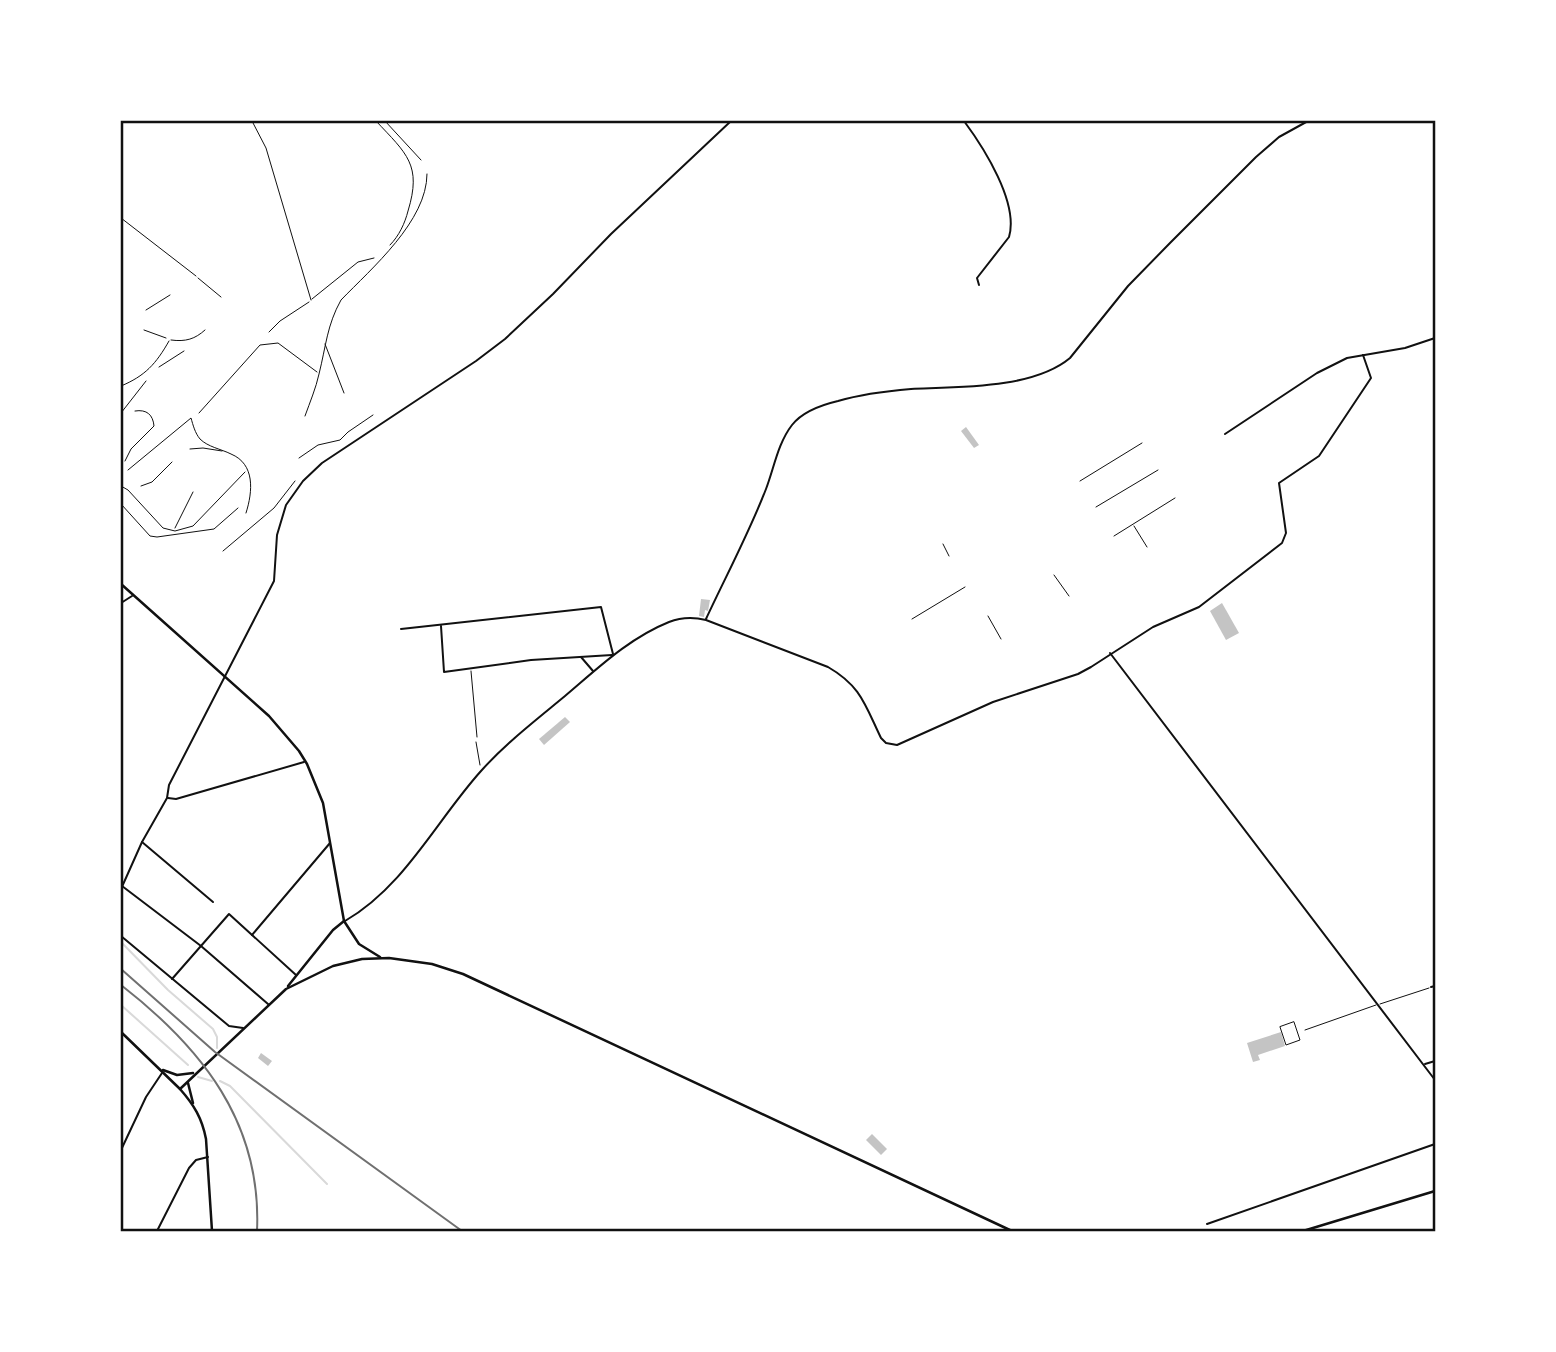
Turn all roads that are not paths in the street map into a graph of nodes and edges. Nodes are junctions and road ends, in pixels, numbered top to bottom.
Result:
1 (731, 121) edge
2 (964, 121) edge
3 (1308, 121) edge
4 (979, 285) dead end
5 (1435, 338) edge
6 (1363, 355) junction
7 (1225, 434) dead end
8 (1142, 443) dead end
9 (1158, 470) dead end
10 (1080, 481) dead end
11 (1175, 498) dead end
12 (1096, 508) dead end
13 (1133, 524) junction
14 (1114, 536) dead end
15 (943, 544) dead end
16 (1147, 547) dead end
17 (949, 556) dead end
18 (1054, 575) dead end
19 (121, 584) edge
20 (965, 587) dead end
21 (133, 595) junction
22 (1069, 596) dead end
23 (121, 603) edge
24 (988, 616) dead end
25 (912, 619) dead end
26 (705, 620) junction
27 (441, 625) junction
28 (401, 629) dead end
29 (1002, 639) dead end
30 (1111, 653) junction
31 (613, 655) junction
32 (580, 656) junction
33 (470, 668) junction
34 (594, 672) junction
35 (224, 676) junction
36 (477, 737) road end
37 (305, 761) junction
38 (167, 798) junction
39 (142, 842) junction
40 (330, 842) junction
41 (122, 887) edge
42 (213, 902) dead end
43 (344, 921) junction
44 (252, 935) junction
45 (121, 936) edge
46 (201, 946) junction
47 (383, 959) junction
48 (297, 976) junction
49 (172, 979) junction
50 (1435, 986) edge
51 (1431, 987) joint
52 (286, 989) junction
53 (268, 1004) junction
54 (1379, 1004) junction
55 (1294, 1022) joint
56 (243, 1028) junction
57 (1306, 1030) dead end
58 (121, 1032) edge
59 (1435, 1061) edge
60 (1424, 1065) junction
61 (158, 1068) junction
62 (162, 1072) junction
63 (196, 1072) junction
64 (183, 1075) junction
65 (189, 1080) junction
66 (1435, 1080) edge
67 (174, 1084) junction
68 (180, 1089) junction
69 (194, 1106) junction
70 (1435, 1144) edge
71 (121, 1150) edge
72 (208, 1157) junction
73 (1435, 1191) edge
74 (1207, 1224) dead end
75 (157, 1231) edge
76 (212, 1231) edge
77 (1012, 1231) edge
78 (1303, 1231) edge

1 - 35 street
2 - 4 street
3 - 26 street
5 - 6 street
6 - 7 street
6 - 30 street
8 - 10 street
9 - 12 street
11 - 13 street
13 - 14 street
13 - 16 street
15 - 17 street
18 - 22 street
19 - 21 main road
20 - 25 street
21 - 23 street
21 - 35 main road
24 - 29 street
26 - 30 street
26 - 31 street
27 - 28 street
27 - 31 street
27 - 33 street
30 - 54 street
31 - 32 street
31 - 34 street
32 - 33 street
32 - 34 street
33 - 36 street
34 - 43 street
35 - 37 main road
35 - 38 street
37 - 38 street
37 - 40 main road
38 - 39 street
39 - 41 street
39 - 42 street
40 - 43 main road
40 - 44 street
41 - 46 street
43 - 47 main road
43 - 48 main road
44 - 46 street
44 - 48 street
45 - 49 street
46 - 49 street
46 - 53 street
47 - 52 main road
47 - 77 main road
48 - 52 main road
49 - 56 street
50 - 51 street
51 - 54 street
52 - 53 main road
53 - 56 main road
54 - 57 street
54 - 60 street
55 - 55 street
56 - 63 main road
58 - 61 main road
59 - 60 street
60 - 66 street
61 - 62 main road
61 - 64 main road
62 - 67 main road
62 - 71 street
63 - 64 main road
63 - 65 main road
64 - 67 main road
65 - 68 main road
65 - 69 main road
67 - 68 main road
68 - 69 main road
69 - 72 main road
70 - 74 street
72 - 75 street
72 - 76 main road
73 - 78 main road

